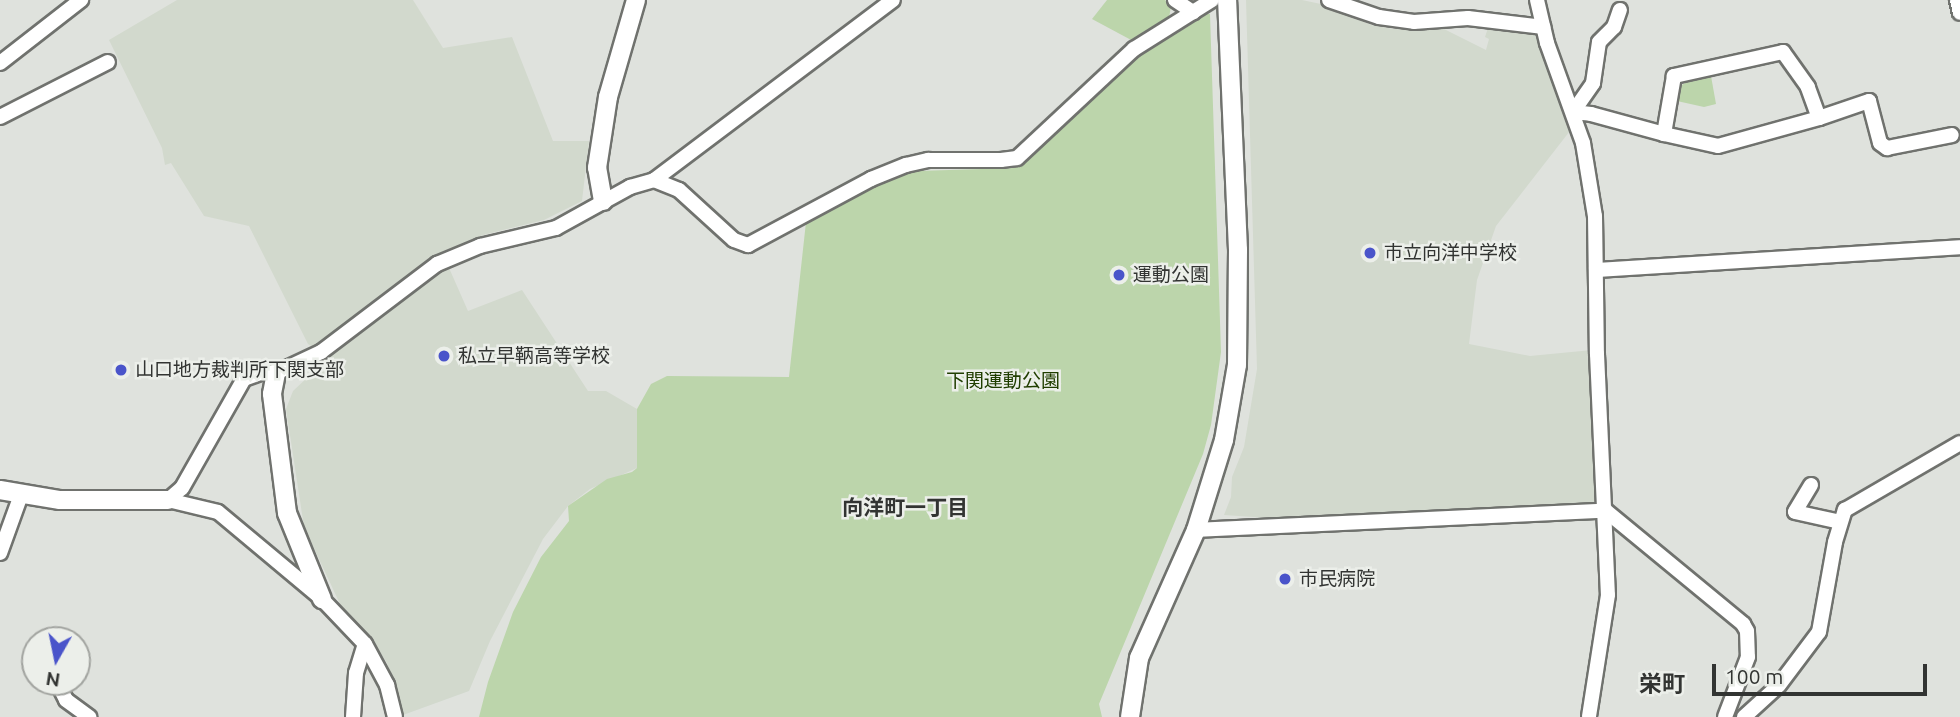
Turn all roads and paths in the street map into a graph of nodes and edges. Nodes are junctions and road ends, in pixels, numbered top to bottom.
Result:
1 (81, 0) edge
2 (636, 0) edge
3 (893, 0) edge
4 (1175, 0) edge
5 (1212, 0) edge
6 (1227, 0) edge
7 (1329, 0) edge
8 (1537, 0) edge
9 (1957, 0) edge
10 (1620, 10) dead end
11 (1193, 12) junction
12 (1960, 13) edge
13 (1543, 27) junction
14 (108, 62) dead end
15 (0, 63) edge
16 (1573, 112) junction
17 (0, 117) edge
18 (1819, 118) junction
19 (1664, 134) junction
20 (1952, 135) dead end
21 (654, 180) junction
22 (603, 201) junction
23 (1960, 247) edge
24 (1596, 270) junction
25 (276, 373) junction
26 (1960, 443) edge
27 (1811, 485) dead end
28 (0, 490) edge
29 (21, 495) junction
30 (168, 500) junction
31 (1606, 511) junction
32 (1840, 522) junction
33 (1196, 530) junction
34 (0, 553) edge
35 (322, 598) junction
36 (365, 644) junction
37 (64, 696) edge
38 (89, 717) edge
39 (353, 717) edge
40 (395, 717) edge
41 (1130, 717) edge
42 (1589, 717) edge
43 (1725, 717) edge
44 (1744, 717) edge

1 - 15 street
2 - 22 street
3 - 21 street
4 - 11 street
5 - 11 street
6 - 33 street
7 - 13 street
8 - 13 street
9 - 12 street
10 - 16 street
11 - 21 street
13 - 16 street
14 - 17 street
16 - 19 street
16 - 24 street
18 - 19 street
18 - 19 street
18 - 20 street
21 - 22 street
22 - 25 street
23 - 24 street
24 - 31 street
25 - 30 street
25 - 35 street
26 - 32 street
27 - 32 street
28 - 29 street
29 - 30 street
29 - 34 street
30 - 35 street
31 - 33 street
31 - 42 street
31 - 43 street
32 - 44 street
33 - 41 street
35 - 36 street
36 - 39 street
36 - 40 street
37 - 38 street

